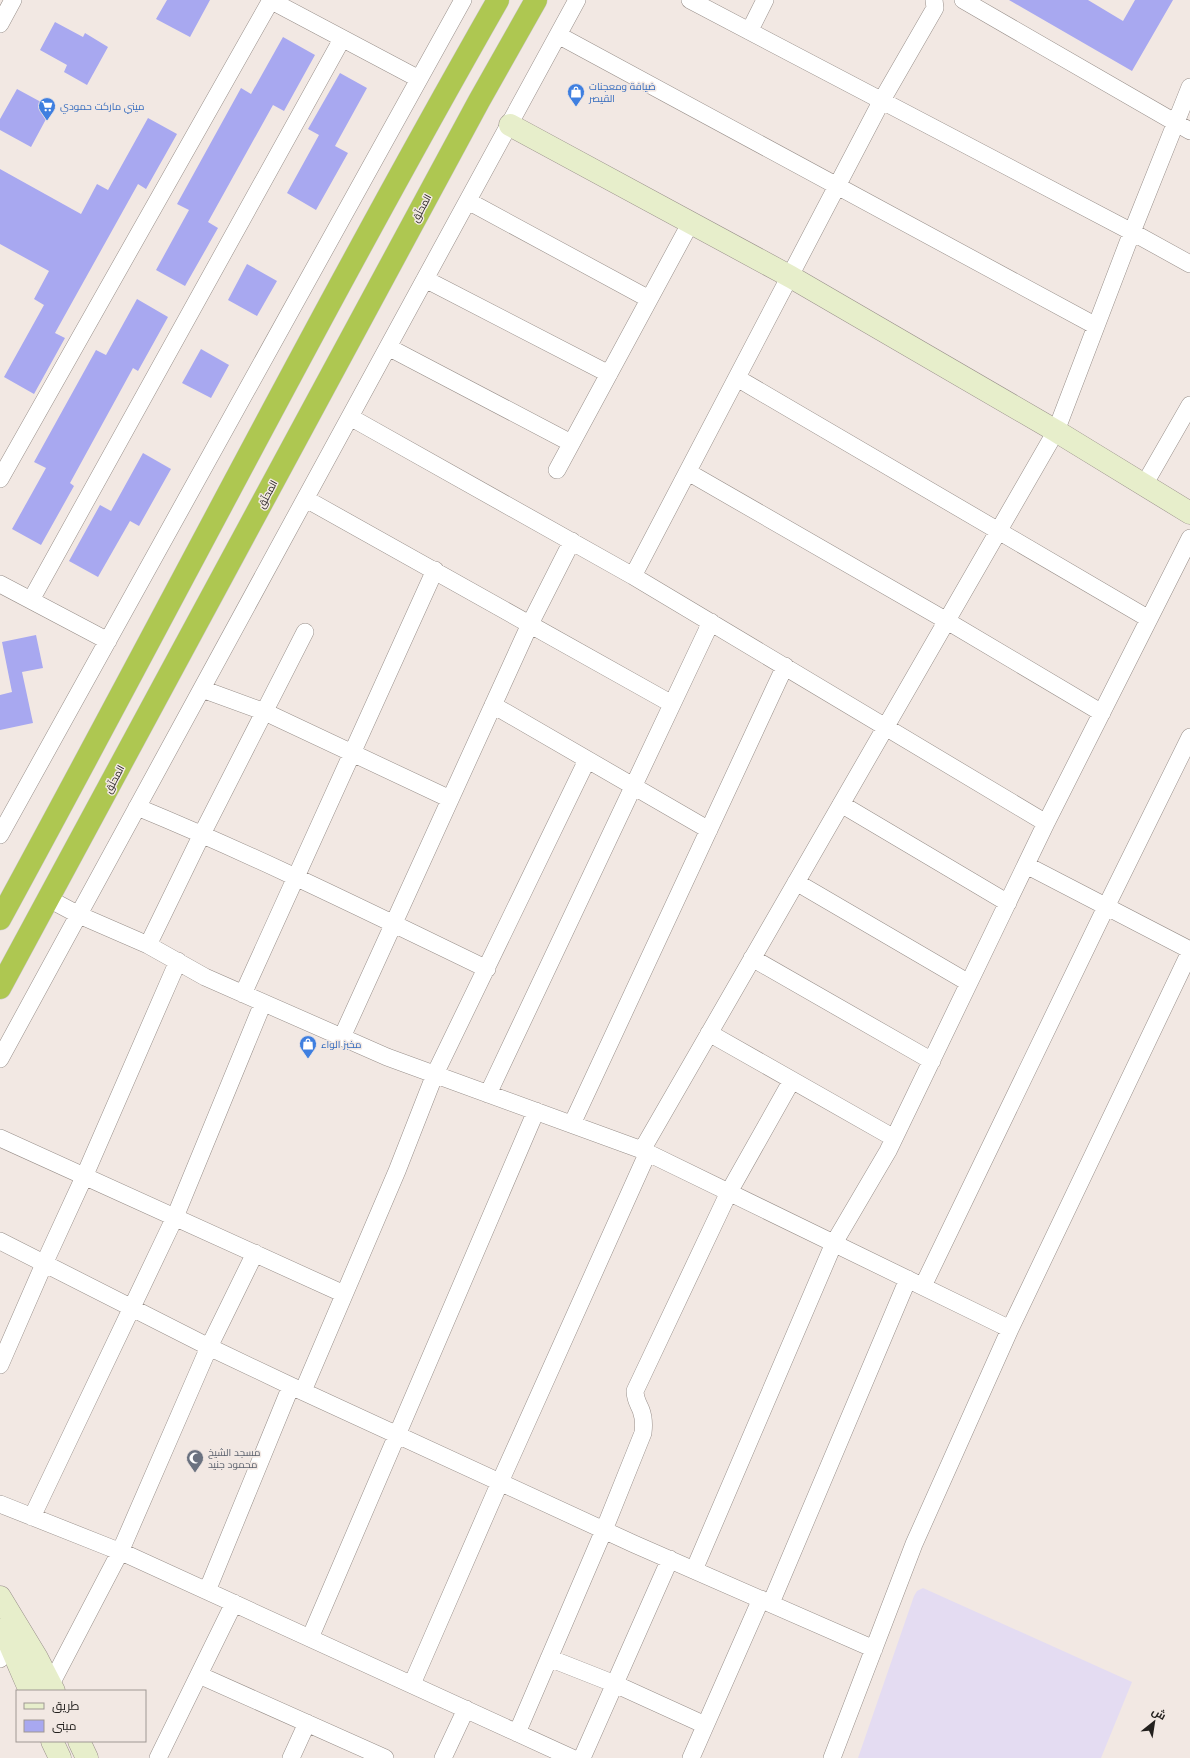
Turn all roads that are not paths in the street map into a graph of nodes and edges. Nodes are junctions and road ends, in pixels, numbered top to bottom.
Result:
1 (13, 0) edge
2 (271, 0) edge
3 (463, 0) edge
4 (498, 0) edge
5 (536, 0) edge
6 (578, 0) edge
7 (690, 0) edge
8 (765, 0) edge
9 (963, 0) edge
10 (936, 3) edge
11 (0, 24) edge
12 (750, 30) junction
13 (558, 35) junction
14 (342, 39) junction
15 (419, 79) junction
16 (1190, 87) edge
17 (882, 100) junction
18 (510, 125) junction
19 (1183, 127) edge
20 (838, 185) junction
21 (468, 201) junction
22 (690, 222) junction
23 (1132, 232) junction
24 (1190, 264) edge
25 (791, 277) junction
26 (425, 279) junction
27 (649, 299) junction
28 (1096, 326) junction
29 (388, 347) junction
30 (609, 374) junction
31 (737, 378) junction
32 (1190, 405) edge
33 (350, 417) junction
34 (1056, 431) junction
35 (571, 443) junction
36 (557, 470) dead end
37 (688, 472) junction
38 (0, 479) edge
39 (1144, 485) junction
40 (306, 499) junction
41 (1190, 513) edge
42 (998, 532) junction
43 (1190, 538) edge
44 (572, 541) junction
45 (435, 570) junction
46 (633, 576) junction
47 (0, 584) edge
48 (31, 600) junction
49 (1149, 619) junction
50 (947, 621) junction
51 (711, 622) junction
52 (530, 624) junction
53 (305, 632) dead end
54 (108, 640) junction
55 (785, 666) junction
56 (202, 689) junction
57 (672, 704) junction
58 (492, 705) junction
59 (265, 712) junction
60 (1102, 713) junction
61 (886, 726) junction
62 (1190, 737) edge
63 (352, 754) junction
64 (587, 760) junction
65 (633, 786) junction
66 (450, 799) junction
67 (841, 804) junction
68 (138, 807) junction
69 (1046, 822) junction
70 (709, 830) junction
71 (202, 834) junction
72 (0, 835) edge
73 (1026, 865) junction
74 (296, 877) junction
75 (796, 882) junction
76 (49, 899) junction
77 (1008, 903) junction
78 (1106, 907) junction
79 (78, 915) junction
80 (0, 919) edge
81 (393, 924) junction
82 (148, 945) junction
83 (1190, 951) edge
84 (752, 958) junction
85 (178, 962) junction
86 (487, 969) junction
87 (969, 983) junction
88 (0, 988) edge
89 (243, 994) junction
90 (263, 1003) junction
91 (709, 1033) junction
92 (342, 1037) junction
93 (0, 1059) edge
94 (932, 1060) junction
95 (435, 1074) junction
96 (792, 1080) junction
97 (488, 1094) junction
98 (536, 1111) junction
99 (572, 1124) junction
100 (0, 1138) edge
101 (894, 1138) junction
102 (645, 1151) junction
103 (84, 1177) junction
104 (729, 1192) junction
105 (175, 1217) junction
106 (0, 1241) edge
107 (834, 1243) junction
108 (255, 1253) junction
109 (44, 1264) junction
110 (908, 1279) junction
111 (923, 1286) junction
112 (344, 1294) junction
113 (132, 1308) junction
114 (1010, 1329) junction
115 (209, 1347) junction
116 (2, 1354) edge
117 (297, 1388) junction
118 (396, 1434) junction
119 (500, 1482) junction
120 (0, 1504) edge
121 (32, 1517) junction
122 (604, 1530) junction
123 (120, 1552) junction
124 (670, 1559) junction
125 (694, 1570) junction
126 (207, 1591) junction
127 (0, 1596) edge
128 (766, 1601) junction
129 (234, 1603) junction
130 (310, 1638) junction
131 (3, 1645) edge
132 (874, 1649) junction
133 (549, 1658) junction
134 (199, 1675) junction
135 (412, 1684) junction
136 (615, 1684) junction
137 (52, 1687) edge
138 (29, 1690) edge
139 (466, 1709) junction
140 (307, 1723) junction
141 (705, 1726) junction
142 (517, 1733) junction
143 (52, 1742) edge
144 (79, 1742) edge
145 (549, 1753) edge
146 (60, 1758) edge
147 (87, 1758) edge
148 (158, 1758) edge
149 (291, 1758) edge
150 (385, 1758) edge
151 (442, 1758) edge
152 (572, 1758) edge
153 (582, 1758) edge
154 (691, 1758) edge
155 (832, 1758) edge

1 - 11 street
2 - 14 street
2 - 38 street
3 - 15 street
4 - 80 highway
5 - 76 highway, المحلّق
6 - 13 street
7 - 12 street
8 - 12 street
9 - 19 street
10 - 17 street
12 - 17 street
13 - 18 street
13 - 20 street
14 - 15 street
14 - 48 street
15 - 54 street
16 - 19 street
17 - 20 street
17 - 23 street
18 - 21 street
18 - 22 street
19 - 23 street
20 - 25 street
20 - 28 street
21 - 26 street
21 - 27 street
22 - 25 street
22 - 27 street
23 - 24 street
23 - 28 street
25 - 31 street
25 - 34 street
26 - 29 street
26 - 30 street
27 - 30 street
28 - 34 street
29 - 33 street
29 - 35 street
30 - 35 street
31 - 37 street
31 - 42 street
32 - 39 street
33 - 40 street
33 - 44 street
34 - 39 street
34 - 42 street
35 - 36 street
37 - 46 street
37 - 50 street
39 - 41 street
40 - 45 street
40 - 56 street
42 - 49 street
42 - 50 street
43 - 49 street
44 - 46 street
44 - 52 street
45 - 52 street
45 - 63 street
46 - 51 street
47 - 48 street
48 - 54 street
49 - 60 street
50 - 60 street
50 - 61 street
51 - 55 street
51 - 57 street
52 - 57 street
52 - 58 street
53 - 59 street
54 - 72 street
55 - 61 street
55 - 70 street
56 - 59 street
56 - 68 street
57 - 65 street
58 - 64 street
58 - 66 street
59 - 63 street
59 - 71 street
60 - 69 street
61 - 67 street
61 - 69 street
62 - 78 street
63 - 66 street
63 - 74 street
64 - 65 street
64 - 86 street
65 - 70 street
65 - 97 street
66 - 81 street
67 - 75 street
67 - 77 street
68 - 71 street
68 - 79 street
69 - 73 street
70 - 99 street
71 - 74 street
71 - 82 street
73 - 77 street
73 - 78 street
74 - 81 street
74 - 89 street
75 - 84 street
75 - 87 street
76 - 79 street
76 - 88 highway, المحلّق
77 - 87 street
78 - 83 street
78 - 111 street
79 - 82 street
79 - 93 street
81 - 86 street
81 - 92 street
82 - 85 street
83 - 114 street
84 - 91 street
84 - 94 street
85 - 89 street
85 - 103 street
86 - 95 street
87 - 94 street
89 - 90 street
90 - 92 street
90 - 105 street
91 - 96 street
91 - 102 street
92 - 95 street
94 - 101 street
95 - 97 street
95 - 112 street
96 - 101 street
96 - 104 street
97 - 98 street
98 - 99 street
98 - 118 street
99 - 102 street
100 - 103 street
101 - 107 street
102 - 104 street
102 - 119 street
103 - 105 street
103 - 109 street
104 - 107 street
104 - 122 street
105 - 108 street
105 - 113 street
106 - 109 street
107 - 110 street
107 - 125 street
108 - 112 street
108 - 115 street
109 - 113 street
109 - 116 street
110 - 111 street
110 - 128 street
111 - 114 street
112 - 117 street
113 - 115 street
113 - 121 street
114 - 132 street
115 - 117 street
115 - 123 street
117 - 118 street
117 - 126 street
118 - 119 street
118 - 130 street
119 - 122 street
119 - 135 street
120 - 121 street
121 - 123 street
122 - 124 street
122 - 133 street
123 - 126 street
123 - 137 street
124 - 125 street
124 - 136 street
125 - 128 street
126 - 129 street
127 - 137 street
128 - 132 street
128 - 141 street
129 - 130 street
129 - 134 street
130 - 135 street
131 - 138 street
132 - 155 street
133 - 136 street
133 - 142 street
134 - 140 street
134 - 148 street
135 - 139 street
136 - 141 street
136 - 153 street
139 - 142 street
139 - 151 street
140 - 149 street
140 - 150 street
141 - 154 street
142 - 145 street
143 - 146 street
144 - 147 street
145 - 152 street

